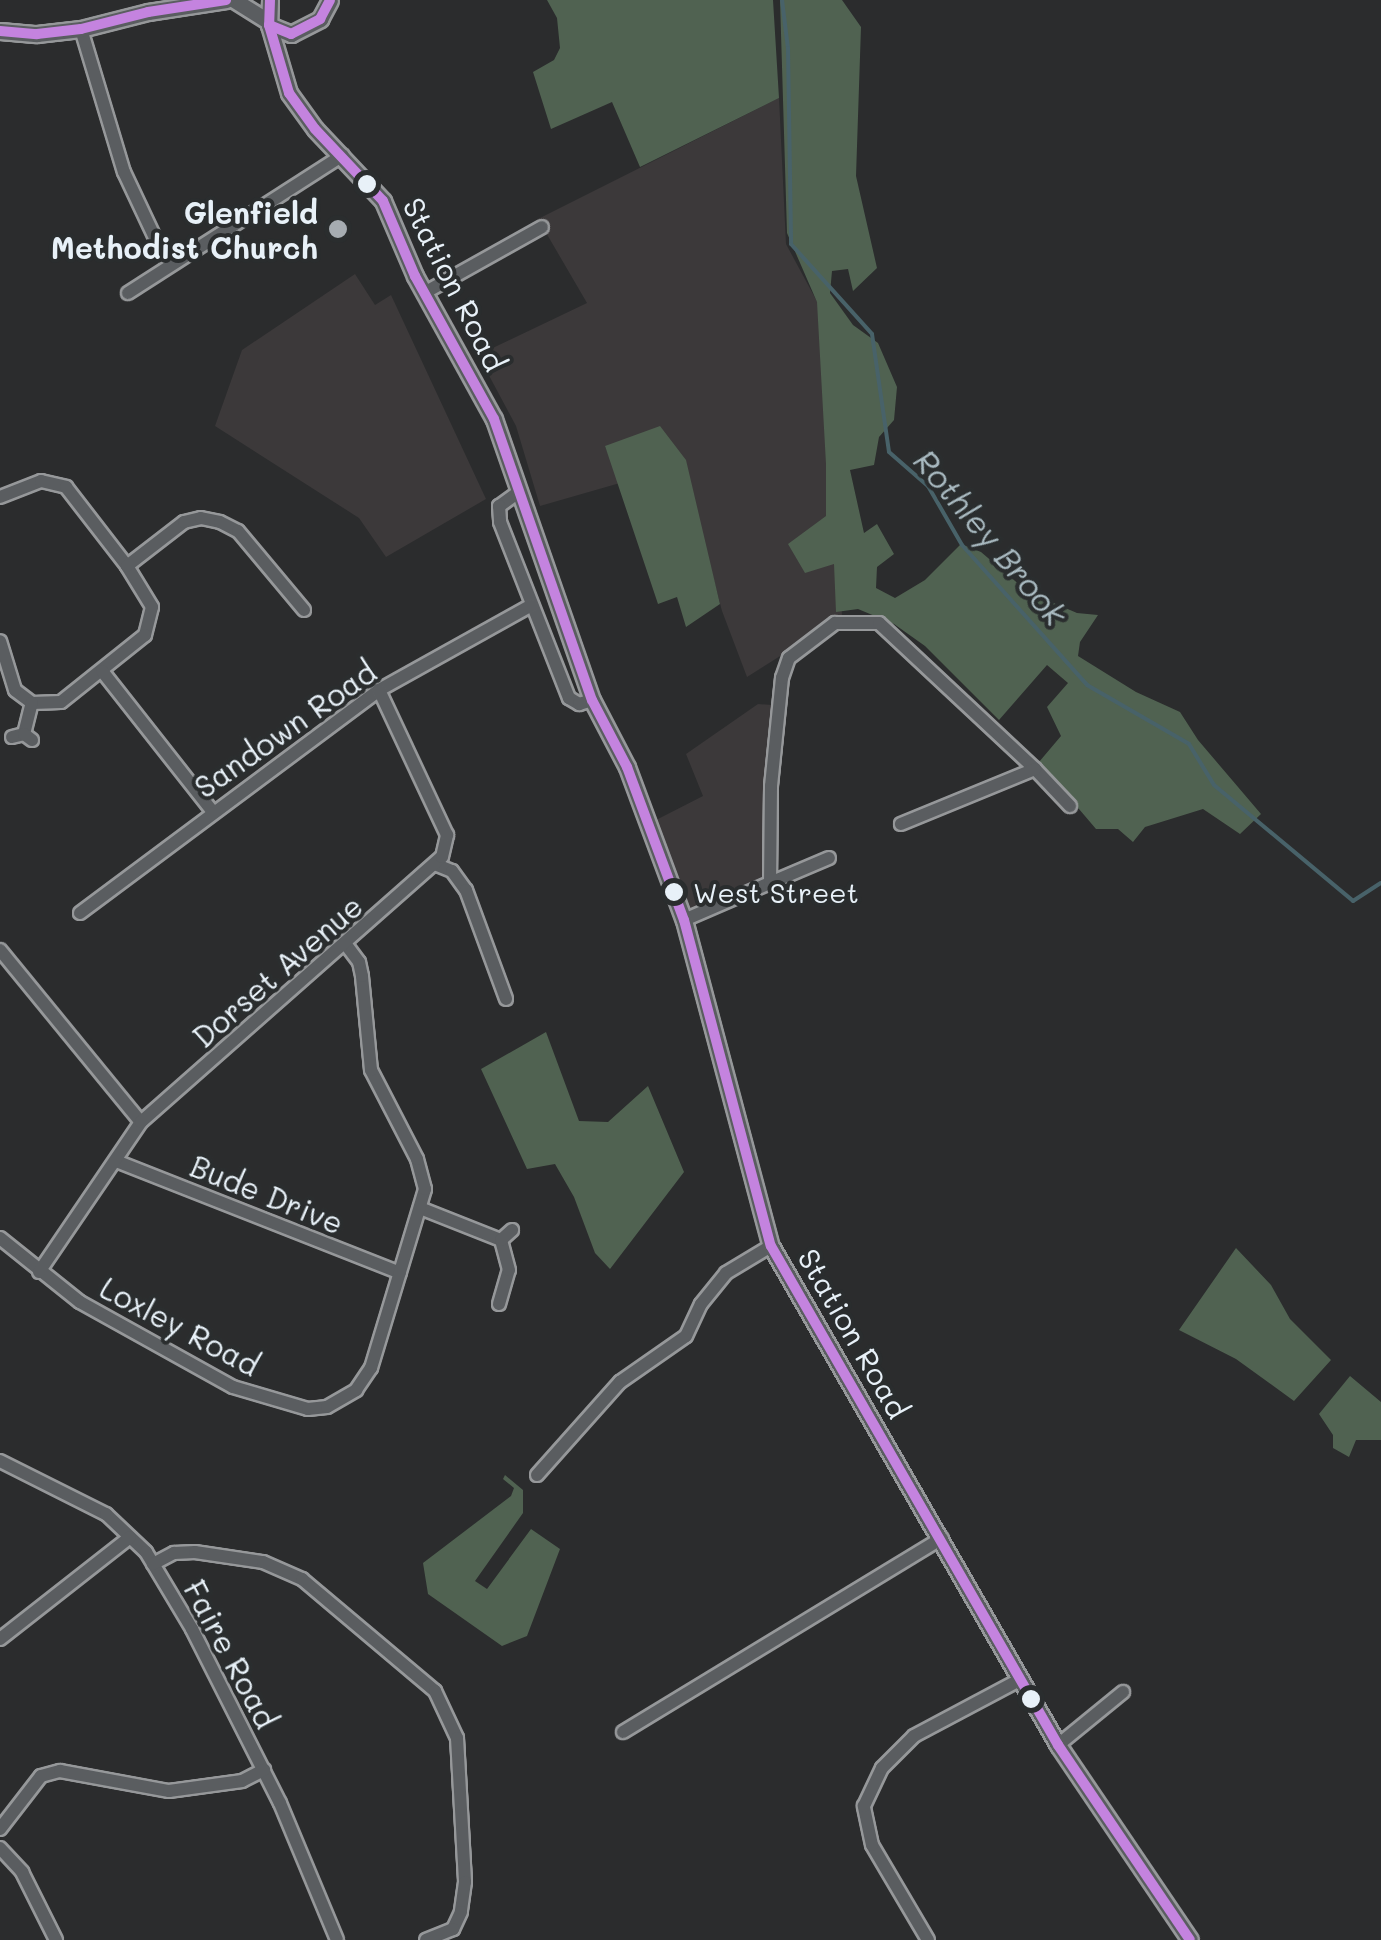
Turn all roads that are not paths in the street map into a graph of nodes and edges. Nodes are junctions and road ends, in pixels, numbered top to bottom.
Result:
1 (226, 0) edge
2 (234, 0) edge
3 (270, 0) edge
4 (345, 0) edge
5 (328, 5) edge
6 (268, 23) junction
7 (81, 29) junction
8 (0, 31) edge
9 (292, 34) junction
10 (280, 69) junction
11 (344, 155) junction
12 (542, 227) dead end
13 (163, 254) dead end
14 (424, 292) junction
15 (128, 293) dead end
16 (520, 491) junction
17 (0, 497) edge
18 (127, 566) junction
19 (532, 605) junction
20 (304, 610) dead end
21 (0, 641) edge
22 (102, 670) junction
23 (379, 690) junction
24 (592, 700) junction
25 (32, 704) junction
26 (22, 737) dead end
27 (1035, 769) junction
28 (1070, 806) dead end
29 (212, 811) junction
30 (900, 824) dead end
31 (828, 858) dead end
32 (437, 865) junction
33 (770, 884) junction
34 (80, 913) dead end
35 (684, 920) junction
36 (346, 945) junction
37 (0, 950) edge
38 (506, 998) dead end
39 (141, 1122) junction
40 (116, 1161) junction
41 (420, 1208) junction
42 (0, 1238) edge
43 (771, 1246) junction
44 (40, 1272) junction
45 (400, 1274) junction
46 (499, 1304) dead end
47 (0, 1460) edge
48 (537, 1475) dead end
49 (130, 1536) junction
50 (942, 1538) junction
51 (153, 1564) junction
52 (0, 1640) edge
53 (1021, 1680) junction
54 (1122, 1692) dead end
55 (623, 1732) dead end
56 (1058, 1745) junction
57 (264, 1770) junction
58 (0, 1829) edge
59 (0, 1848) edge
60 (332, 1938) edge
61 (56, 1940) edge
62 (426, 1940) edge
63 (928, 1940) edge
64 (1190, 1940) edge

1 - 7 street
2 - 6 street
3 - 6 street, Station Road
4 - 5 street
5 - 9 street
6 - 9 street
6 - 10 street, Station Road
7 - 8 street
7 - 13 street
9 - 10 street
10 - 11 street, Station Road
11 - 14 street, Station Road
11 - 15 street
12 - 14 street
14 - 16 street, Station Road
16 - 19 street, Station Road
16 - 24 street, Station Road
17 - 18 street
18 - 20 street
18 - 22 street
19 - 23 street, Sandown Road
19 - 24 street, Station Road
21 - 25 street
22 - 25 street
22 - 29 street
23 - 29 street, Sandown Road
23 - 32 street
24 - 35 street, Station Road
25 - 26 street
27 - 28 street
27 - 30 street
27 - 33 street
29 - 34 street, Sandown Road
31 - 33 street
32 - 36 street, Dorset Avenue
32 - 38 street
33 - 35 street
35 - 43 street, Station Road
36 - 39 street, Dorset Avenue
36 - 41 street, Loxley Road
37 - 39 street
39 - 40 street, Dorset Avenue
40 - 44 street, Dorset Avenue
40 - 45 street, Bude Drive
41 - 45 street, Loxley Road
41 - 46 street
42 - 44 street, Loxley Road
43 - 48 street
43 - 50 street, Station Road
44 - 45 street, Loxley Road
47 - 49 street, Faire Road
49 - 51 street, Faire Road
49 - 52 street
50 - 53 street, Station Road
50 - 55 street
51 - 57 street, Faire Road
51 - 62 street
53 - 56 street, Station Road
53 - 63 street
54 - 56 street
56 - 64 street, Station Road
57 - 58 street
57 - 60 street, Faire Road
59 - 61 street

